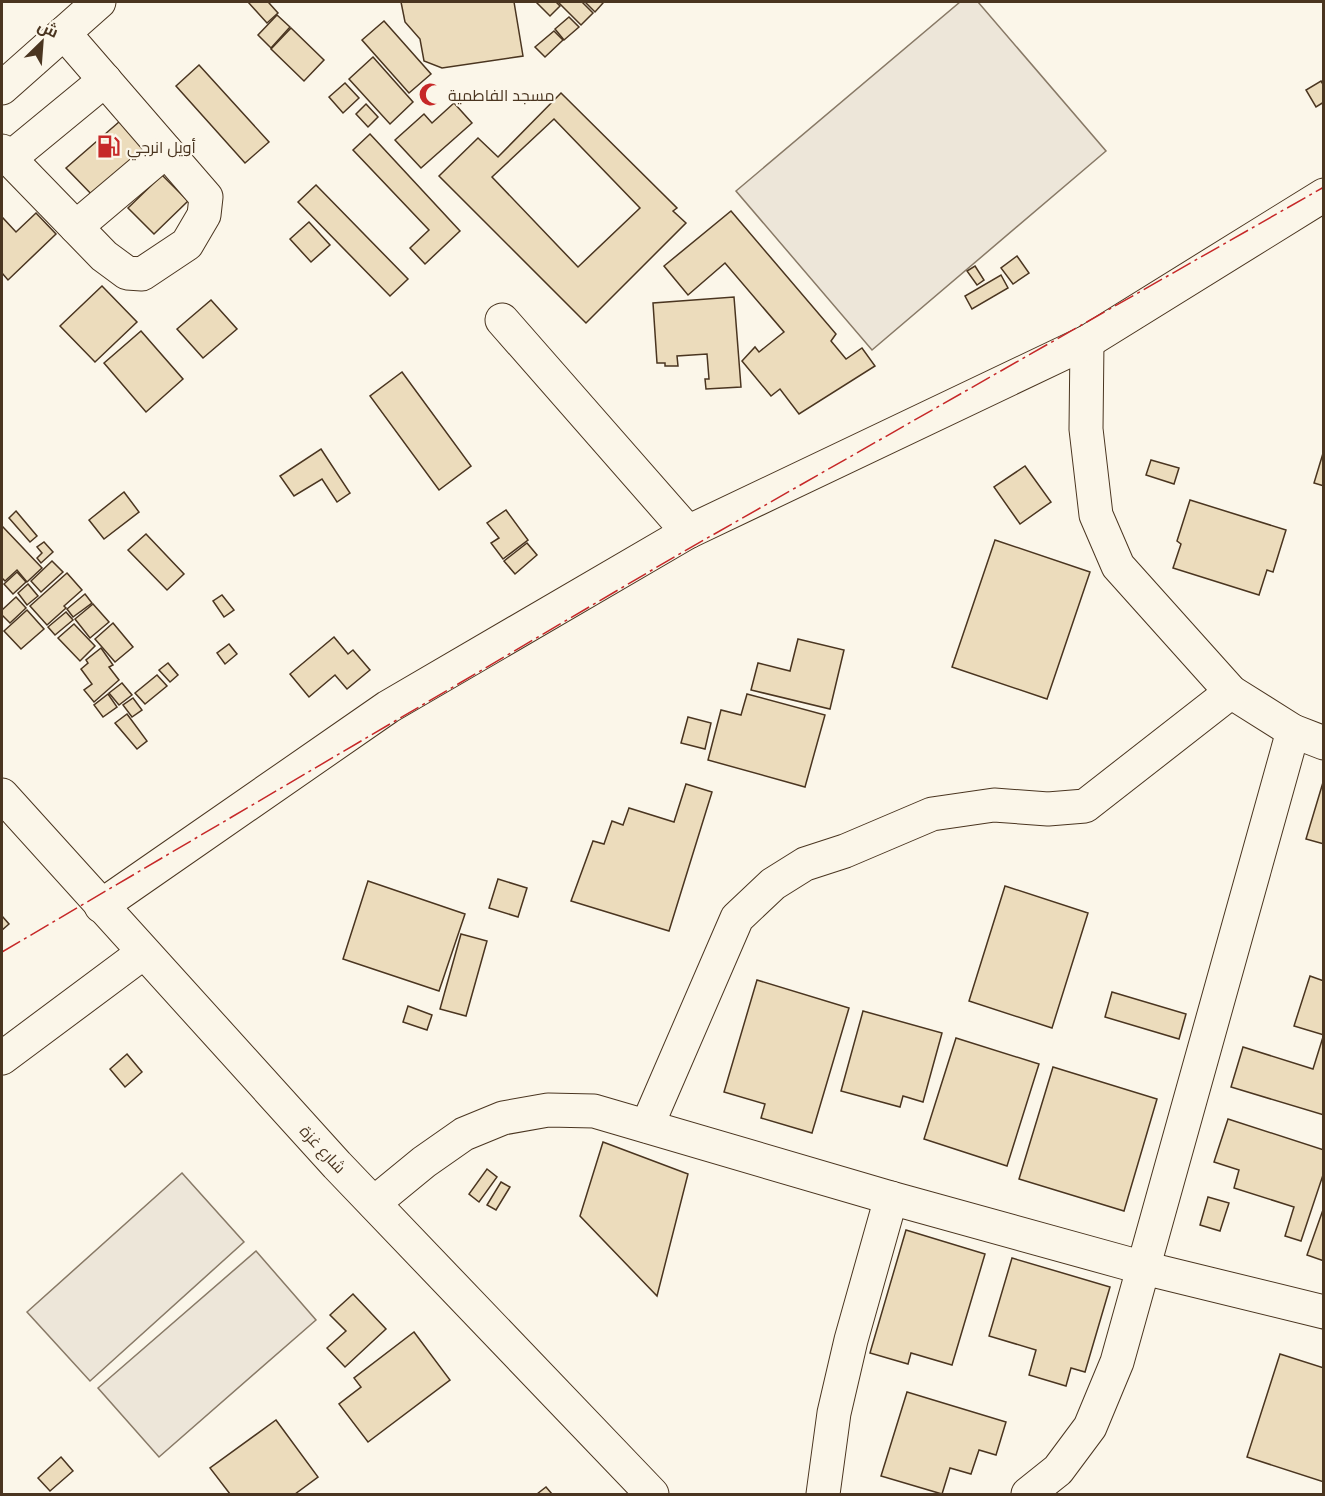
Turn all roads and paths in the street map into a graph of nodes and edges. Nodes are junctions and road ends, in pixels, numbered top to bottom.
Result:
1 (99, 2) edge
2 (64, 33) junction
3 (105, 80) junction
4 (2, 88) edge
5 (166, 151) junction
6 (5, 155) edge
7 (1323, 195) edge
8 (76, 227) junction
9 (502, 320) dead end
10 (1087, 342) junction
11 (688, 532) junction
12 (1231, 692) junction
13 (1293, 731) junction
14 (1323, 743) edge
15 (2, 795) edge
16 (101, 906) junction
17 (143, 952) junction
18 (2, 1058) edge
19 (647, 1126) junction
20 (891, 1198) junction
21 (374, 1203) junction
22 (1144, 1268) junction
23 (1323, 1312) edge
24 (652, 1494) edge
25 (823, 1494) edge
26 (1028, 1494) edge

1 - 2 street
2 - 3 street
2 - 4 street
3 - 5 street
3 - 6 street
5 - 8 street
5 - 8 street
6 - 8 street
7 - 10 street
9 - 11 street
10 - 11 street
10 - 12 street
11 - 16 street
12 - 13 street
12 - 19 street
13 - 14 street
13 - 22 street
15 - 16 street, شارع غزة
16 - 17 street, شارع غزة
17 - 18 street
17 - 21 street, شارع غزة
19 - 20 street
19 - 21 street
20 - 22 street
20 - 25 street
21 - 24 street, شارع غزة
22 - 23 street
22 - 26 street

